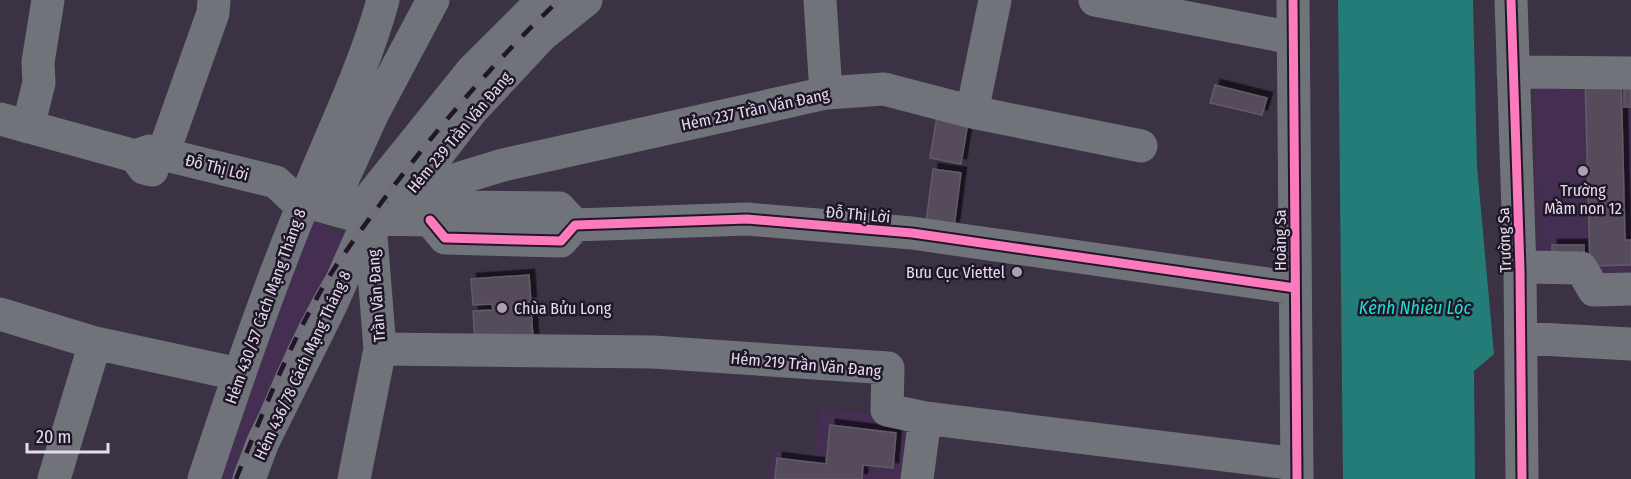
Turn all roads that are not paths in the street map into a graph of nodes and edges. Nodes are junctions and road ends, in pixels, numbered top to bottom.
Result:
1 (48, 0) edge
2 (214, 0) edge
3 (383, 0) edge
4 (433, 0) edge
5 (543, 0) edge
6 (585, 0) edge
7 (820, 0) edge
8 (995, 0) edge
9 (1293, 0) edge
10 (1511, 0) edge
11 (1113, 1) edge
12 (1176, 7) edge
13 (1293, 38) junction
14 (1513, 72) junction
15 (1631, 73) edge
16 (826, 93) junction
17 (972, 112) junction
18 (14, 123) edge
19 (1141, 146) dead end
20 (149, 155) junction
21 (350, 207) junction
22 (1520, 267) junction
23 (1295, 288) junction
24 (1631, 289) edge
25 (0, 314) edge
26 (1521, 338) junction
27 (95, 343) junction
28 (1631, 344) edge
29 (380, 349) junction
30 (238, 374) junction
31 (925, 418) junction
32 (1297, 471) edge
33 (54, 479) edge
34 (204, 479) edge
35 (249, 479) edge
36 (354, 479) edge
37 (917, 479) edge
38 (1522, 479) edge

1 - 18 street
2 - 20 street
3 - 21 street
4 - 21 street
5 - 21 street, Hẻm 239 Trần Văn Đang
6 - 21 street, Hẻm 239 Trần Văn Đang
7 - 16 street
8 - 17 street
9 - 13 street, Hoàng Sa
10 - 14 street, Trường Sa
11 - 12 street
12 - 13 street
13 - 23 street, Hoàng Sa
14 - 15 street
14 - 22 street, Trường Sa
16 - 17 street, Hẻm 237 Trần Văn Đang
16 - 21 street, Hẻm 237 Trần Văn Đang
17 - 19 street, Hẻm 237 Trần Văn Đang
18 - 20 street, Đỗ Thị Lời
20 - 21 street, Đỗ Thị Lời
21 - 23 street, Đỗ Thị Lời
21 - 29 street, Trần Văn Ðang
21 - 30 street, Hẻm 430/57 Cách Mạng Tháng 8
21 - 35 street, Hẻm 436/78 Cách Mạng Tháng 8
22 - 24 street
22 - 26 street, Trường Sa
23 - 32 street, Hoàng Sa
25 - 27 street
26 - 28 street
26 - 38 street, Trường Sa
27 - 30 street
27 - 33 street
29 - 31 street, Hẻm 219 Trần Văn Ðang
29 - 36 street, Trần Văn Ðang
30 - 34 street, Hẻm 430/57 Cách Mạng Tháng 8
31 - 32 street, Hẻm 219 Trần Văn Ðang
31 - 37 street

